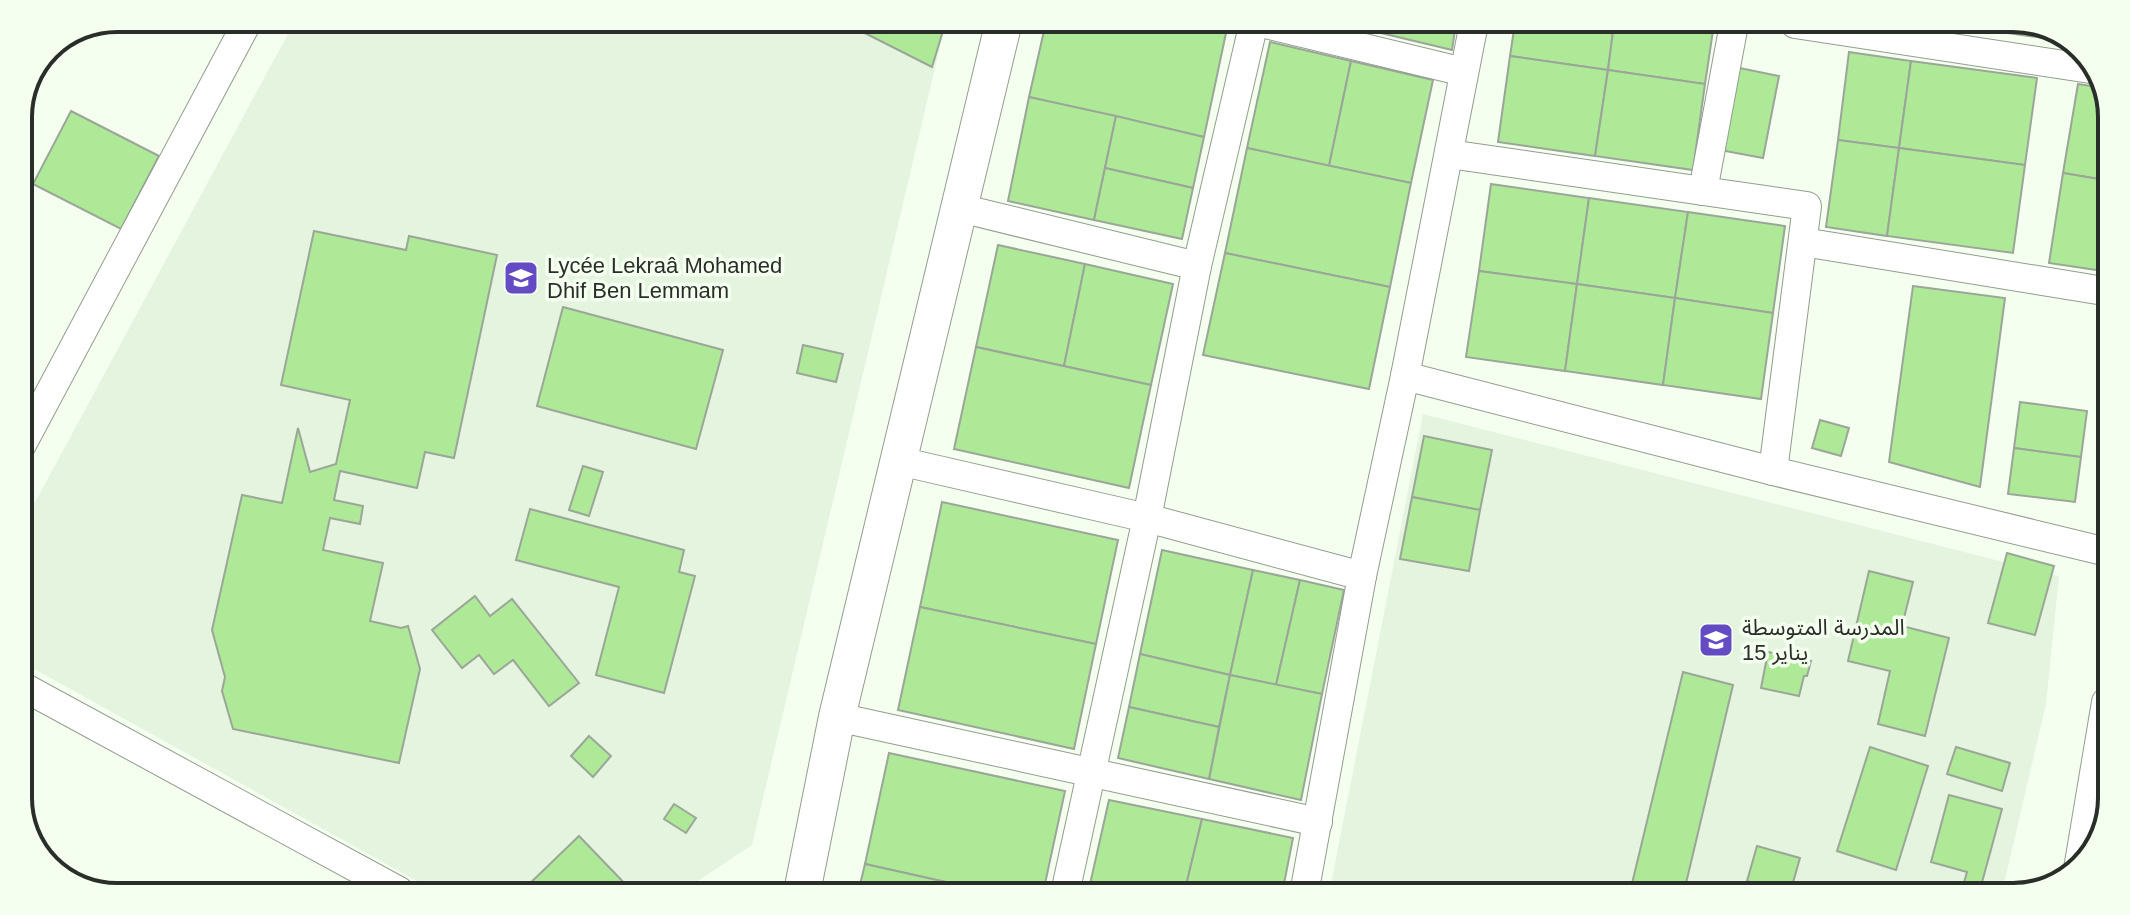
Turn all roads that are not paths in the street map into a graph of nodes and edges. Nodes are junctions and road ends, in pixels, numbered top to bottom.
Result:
1 (242, 32) edge
2 (1001, 32) edge
3 (1254, 32) edge
4 (1298, 32) edge
5 (1472, 32) edge
6 (1733, 32) edge
7 (1848, 32) edge
8 (2082, 68) edge
9 (1464, 72) junction
10 (1449, 154) junction
11 (1703, 191) junction
12 (960, 208) junction
13 (1803, 242) junction
14 (1197, 266) junction
15 (2098, 290) edge
16 (1405, 376) junction
17 (32, 426) edge
18 (899, 461) junction
19 (1773, 471) junction
20 (1147, 518) junction
21 (2098, 550) edge
22 (1362, 576) junction
23 (32, 692) edge
24 (837, 717) junction
25 (2098, 763) edge
26 (1093, 773) junction
27 (1318, 822) junction
28 (2082, 847) edge
29 (384, 883) edge
30 (804, 883) edge
31 (1067, 883) edge
32 (1306, 883) edge

1 - 17 street
2 - 12 street
3 - 14 street
4 - 9 street
5 - 9 street
6 - 11 street
7 - 8 street
9 - 10 street
10 - 11 street
10 - 16 street
11 - 13 street
12 - 14 street
12 - 18 street
13 - 15 street
13 - 19 street
14 - 20 street
16 - 19 street
16 - 22 street
18 - 20 street
18 - 24 street
19 - 21 street
20 - 22 street
20 - 26 street
22 - 27 street
23 - 29 street
24 - 26 street
24 - 30 street
25 - 28 street
26 - 27 street
26 - 31 street
27 - 32 street

